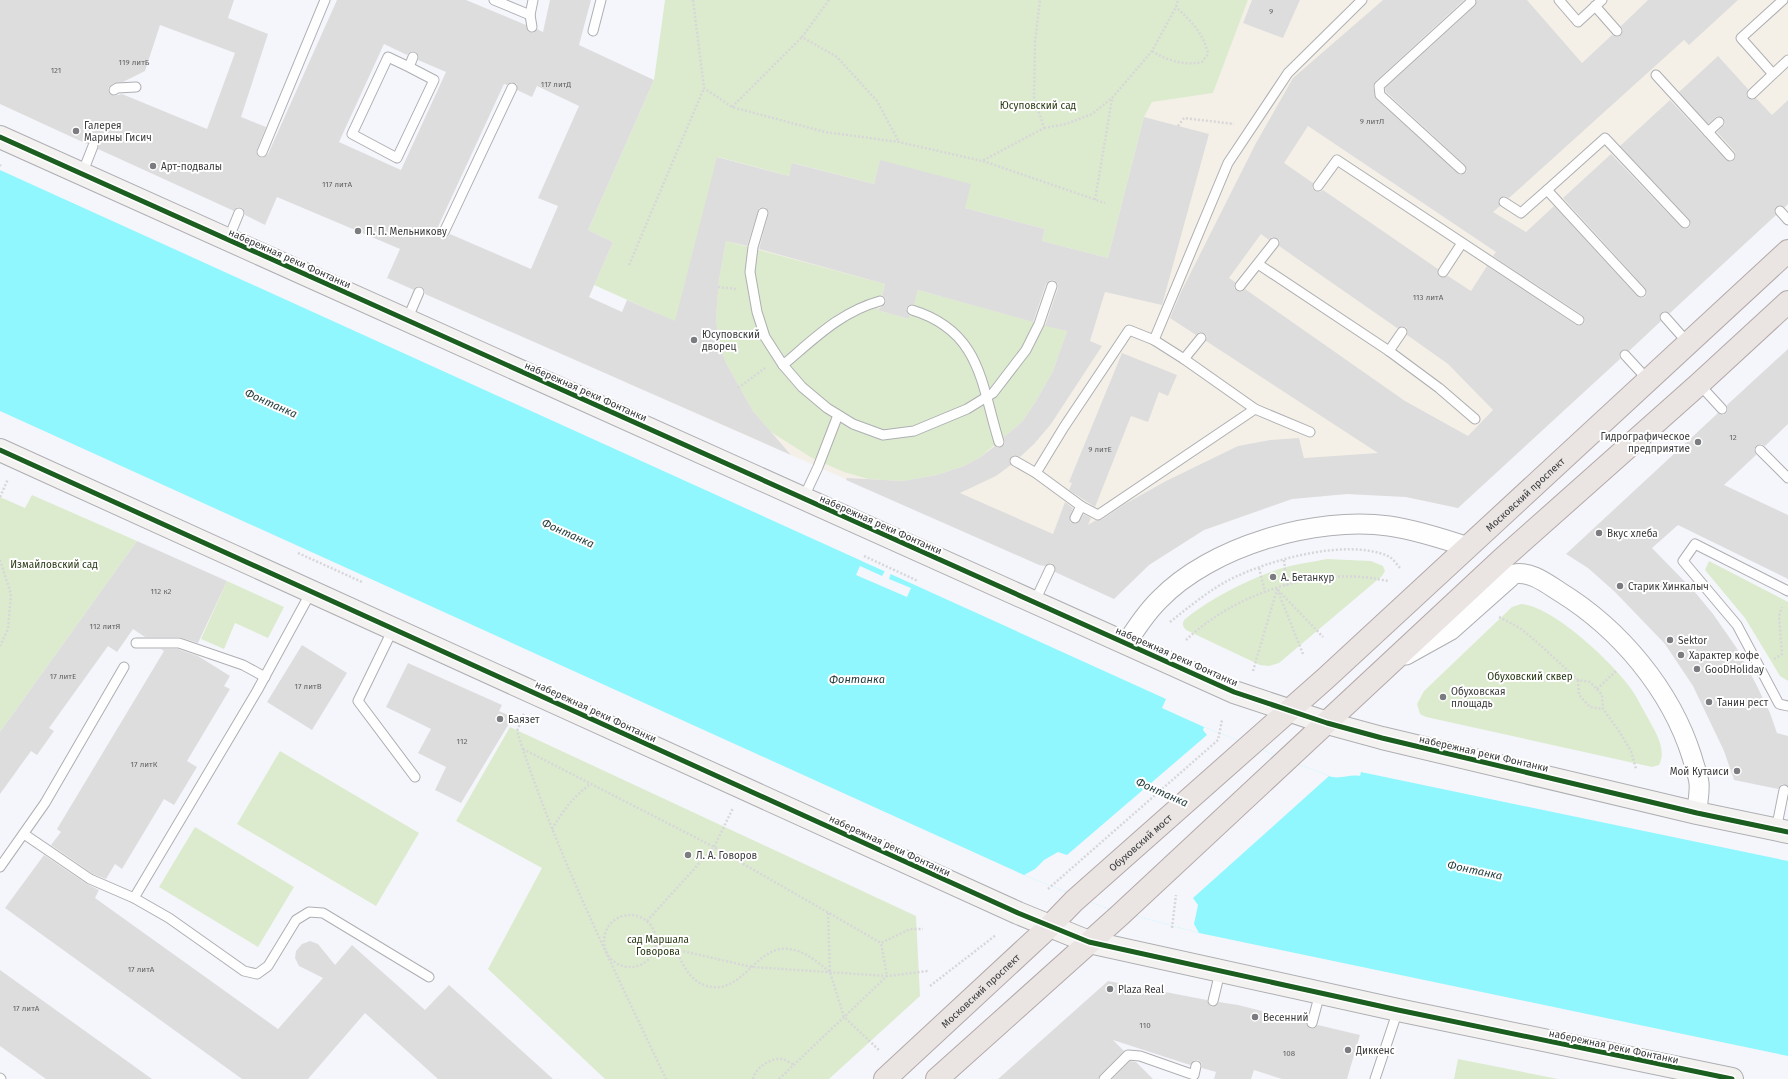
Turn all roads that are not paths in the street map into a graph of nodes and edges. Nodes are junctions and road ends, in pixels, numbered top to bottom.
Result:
1 (324, 0) edge
2 (494, 0) edge
3 (533, 0) edge
4 (601, 0) edge
5 (1362, 0) edge
6 (1559, 0) edge
7 (1783, 0) edge
8 (1471, 2) dead end
9 (1599, 3) edge
10 (530, 15) junction
11 (532, 27) dead end
12 (593, 31) dead end
13 (1617, 31) dead end
14 (413, 57) dead end
15 (1788, 60) edge
16 (409, 67) junction
17 (1773, 74) junction
18 (1656, 76) dead end
19 (136, 87) dead end
20 (512, 88) dead end
21 (114, 90) dead end
22 (1752, 94) dead end
23 (1719, 122) dead end
24 (1708, 132) junction
25 (0, 137) edge
26 (92, 146) dead end
27 (262, 152) dead end
28 (1730, 156) dead end
29 (1461, 169) dead end
30 (82, 174) junction
31 (1318, 186) dead end
32 (1546, 190) junction
33 (1504, 202) dead end
34 (1780, 211) dead end
35 (239, 213) dead end
36 (763, 213) dead end
37 (1788, 220) edge
38 (1685, 223) dead end
39 (444, 232) dead end
40 (228, 240) junction
41 (1274, 243) dead end
42 (1462, 243) junction
43 (1788, 250) edge
44 (1258, 264) junction
45 (1442, 272) dead end
46 (1052, 286) dead end
47 (1240, 286) dead end
48 (419, 292) dead end
49 (1641, 292) dead end
50 (880, 301) dead end
51 (1788, 302) edge
52 (912, 310) dead end
53 (1665, 317) dead end
54 (407, 320) junction
55 (1579, 320) dead end
56 (1402, 332) dead end
57 (1201, 338) dead end
58 (1154, 340) junction
59 (1688, 343) junction
60 (1389, 351) junction
61 (1625, 355) dead end
62 (1184, 359) junction
63 (783, 365) junction
64 (1648, 380) junction
65 (1699, 384) junction
66 (986, 398) junction
67 (1255, 409) junction
68 (1722, 409) dead end
69 (838, 415) junction
70 (1474, 419) dead end
71 (1310, 432) dead end
72 (999, 442) dead end
73 (0, 450) edge
74 (1760, 450) dead end
75 (1015, 461) dead end
76 (1036, 473) junction
77 (1788, 478) edge
78 (803, 498) junction
79 (1081, 506) junction
80 (1075, 518) dead end
81 (1468, 547) junction
82 (1050, 569) dead end
83 (1788, 591) edge
84 (311, 592) junction
85 (1034, 603) junction
86 (393, 628) junction
87 (136, 642) dead end
88 (1126, 644) junction
89 (1390, 663) junction
90 (124, 667) dead end
91 (265, 677) junction
92 (1788, 706) edge
93 (1290, 711) junction
94 (1327, 723) junction
95 (1261, 736) joint
96 (415, 777) dead end
97 (1784, 790) dead end
98 (1697, 813) junction
99 (1782, 831) edge
100 (24, 834) junction
101 (0, 867) edge
102 (134, 898) junction
103 (1074, 901) joint
104 (1049, 927) junction
105 (1089, 942) junction
106 (1220, 972) junction
107 (429, 977) dead end
108 (1320, 993) junction
109 (1213, 1001) dead end
110 (1398, 1010) junction
111 (1312, 1023) dead end
112 (1196, 1066) dead end
113 (885, 1079) edge
114 (936, 1079) edge
115 (1104, 1079) edge
116 (1375, 1079) edge
117 (1732, 1079) edge

1 - 27 lane
2 - 10 lane
3 - 10 lane
4 - 12 lane
5 - 58 lane
6 - 9 lane
7 - 17 lane
8 - 29 lane
9 - 13 lane
10 - 11 lane
14 - 16 lane
15 - 17 lane
16 - 16 lane
17 - 22 lane
18 - 24 lane
19 - 21 lane
20 - 39 lane
23 - 24 lane
24 - 28 lane
25 - 30 main road, набережная реки Фонтанки
26 - 30 lane
30 - 40 main road, набережная реки Фонтанки
31 - 42 lane
32 - 33 lane
32 - 38 lane
32 - 49 lane
34 - 37 lane
35 - 40 lane
36 - 63 lane
40 - 54 main road, набережная реки Фонтанки
41 - 44 lane
42 - 45 lane
42 - 55 lane
43 - 59 main road, Московский проспект
44 - 47 lane
44 - 60 lane
46 - 66 lane
48 - 54 lane
50 - 63 lane
51 - 65 main road
52 - 66 lane
53 - 59 lane
54 - 78 main road, набережная реки Фонтанки
56 - 60 lane
57 - 62 lane
58 - 62 lane
58 - 76 lane
59 - 64 main road, Московский проспект
60 - 70 lane
61 - 64 lane
62 - 67 lane
63 - 69 lane
64 - 81 main road, Московский проспект
65 - 68 lane
65 - 89 main road
66 - 69 lane
66 - 72 lane
67 - 71 lane
67 - 79 lane
69 - 78 lane
73 - 84 main road, набережная реки Фонтанки
74 - 77 lane
75 - 76 lane
76 - 79 lane
78 - 85 main road, набережная реки Фонтанки
79 - 80 lane
81 - 88 street
81 - 93 main road, Московский проспект
82 - 85 lane
83 - 92 lane
84 - 86 main road, набережная реки Фонтанки
84 - 91 lane
85 - 88 main road, набережная реки Фонтанки
86 - 96 lane
86 - 104 main road, набережная реки Фонтанки
87 - 91 lane
88 - 93 main road, набережная реки Фонтанки
89 - 94 main road
89 - 98 street
90 - 100 lane
91 - 102 lane
93 - 94 main road, набережная реки Фонтанки
93 - 95 main road, Московский проспект
94 - 98 main road, набережная реки Фонтанки
94 - 105 main road
95 - 103 main road, Обуховский мост
97 - 99 lane
98 - 99 main road, набережная реки Фонтанки
100 - 101 lane
100 - 102 lane
102 - 107 lane
103 - 104 main road, Московский проспект
104 - 105 main road, набережная реки Фонтанки
104 - 113 main road, Московский проспект
105 - 106 main road, набережная реки Фонтанки
105 - 114 main road
106 - 108 main road, набережная реки Фонтанки
106 - 109 lane
108 - 110 main road, набережная реки Фонтанки
108 - 111 lane
110 - 116 lane
110 - 117 main road, набережная реки Фонтанки
112 - 115 lane

